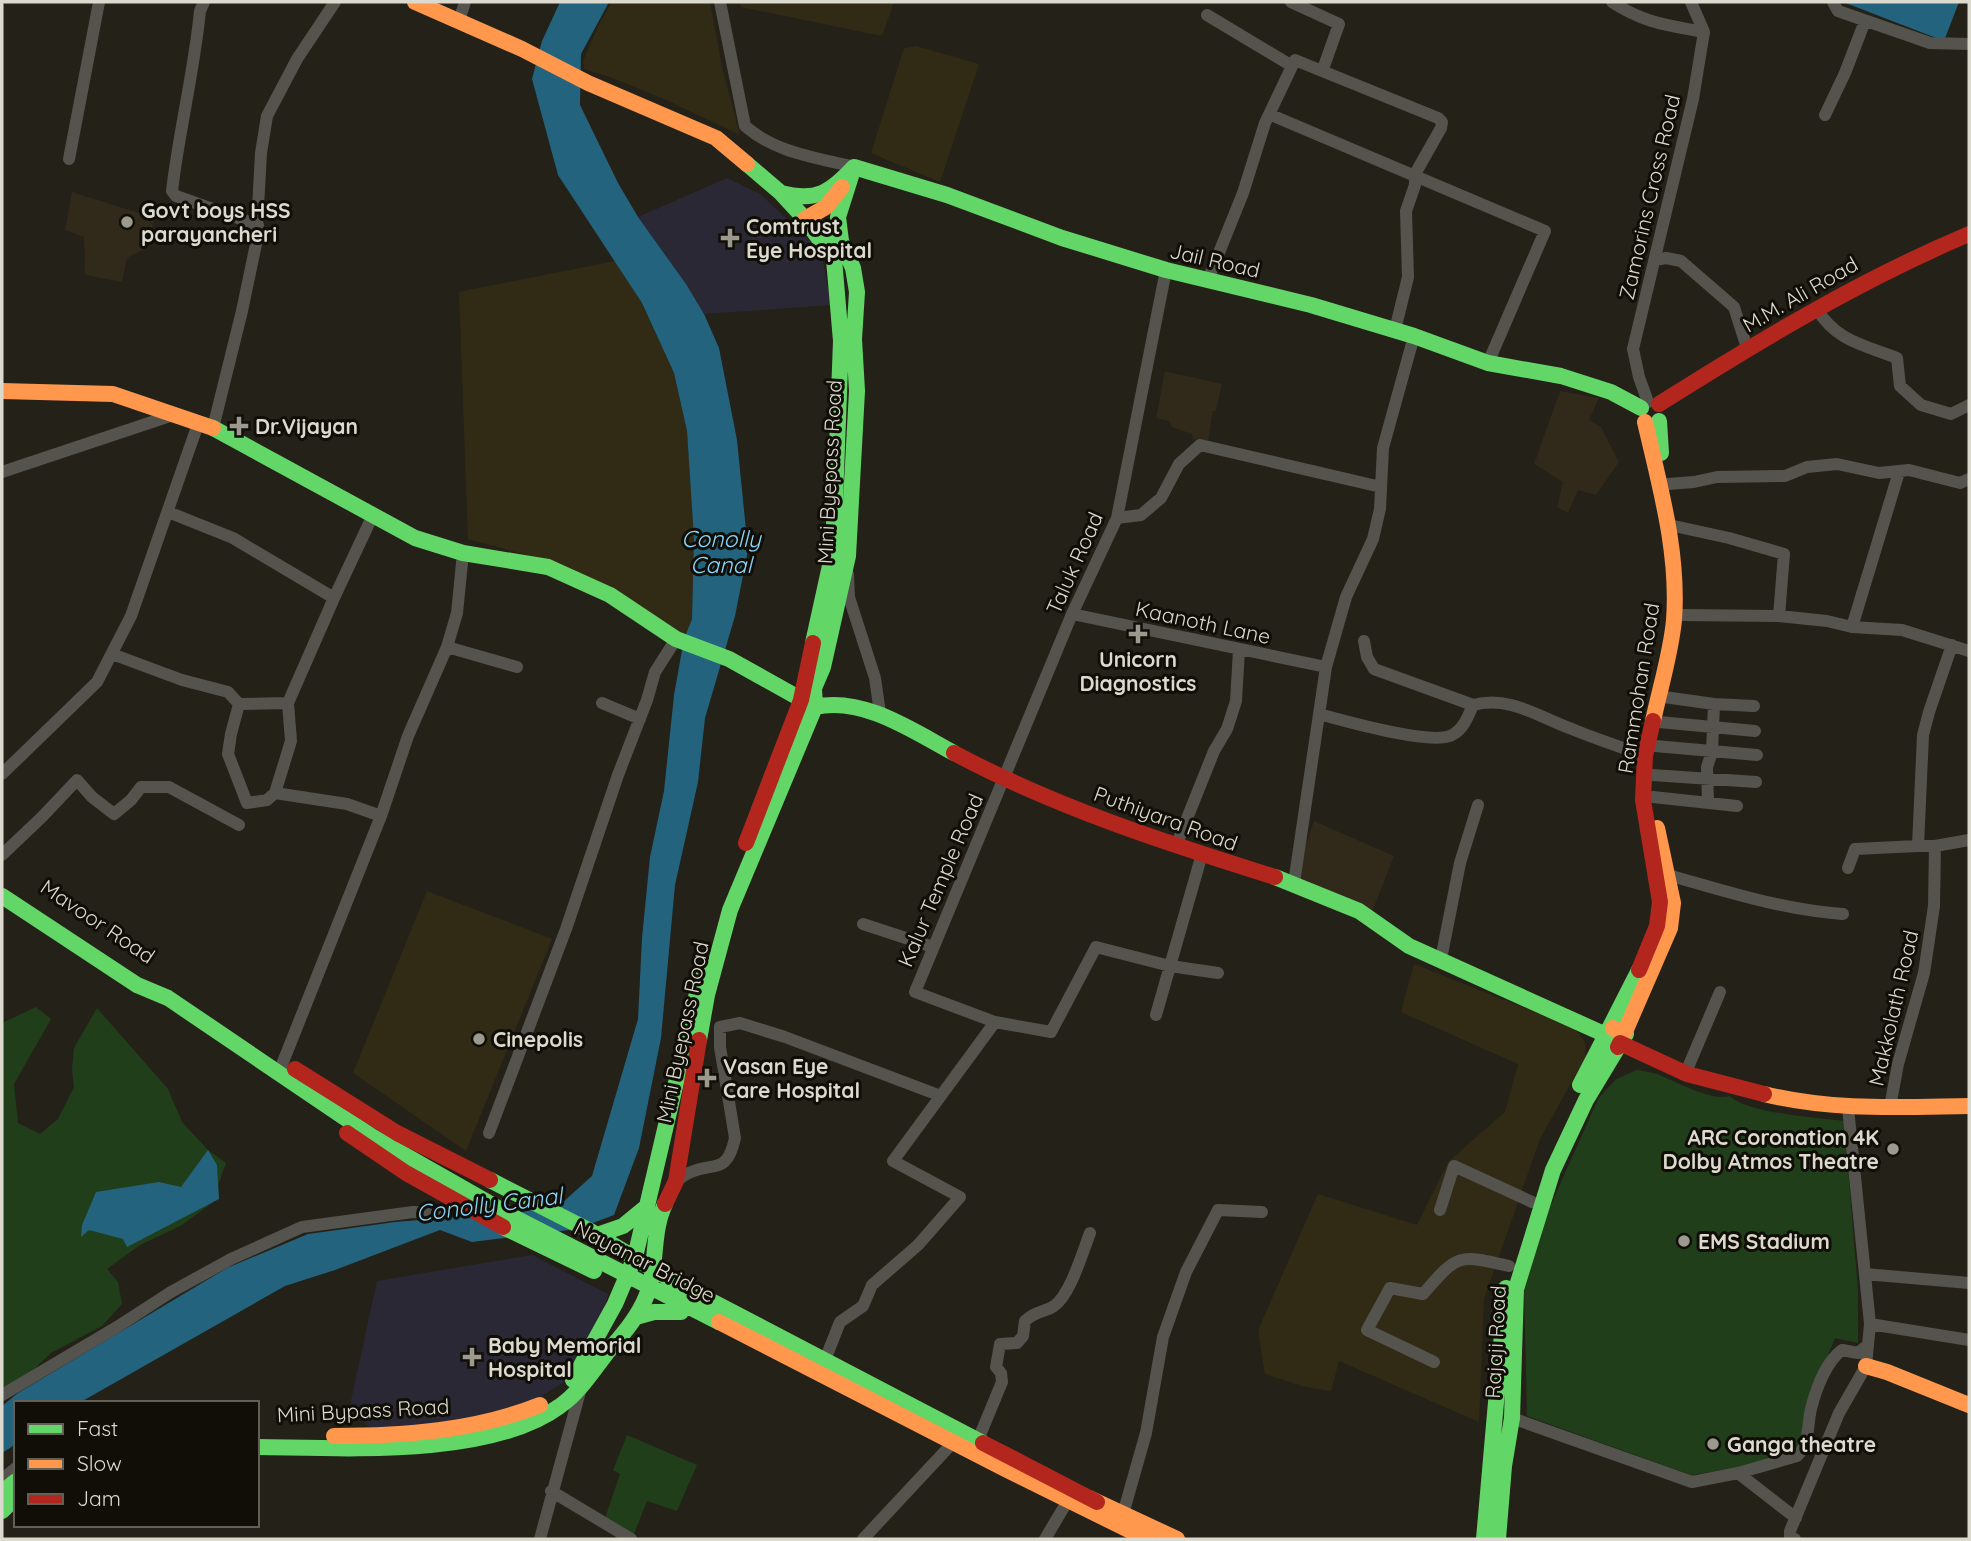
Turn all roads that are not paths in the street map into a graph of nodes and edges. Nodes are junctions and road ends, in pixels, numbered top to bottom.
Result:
1 (99, 2) edge
2 (204, 2) edge
3 (335, 2) edge
4 (415, 2) edge
5 (465, 2) edge
6 (720, 2) edge
7 (1291, 2) edge
8 (1612, 2) edge
9 (1691, 2) edge
10 (1833, 2) edge
11 (1207, 15) dead end
12 (459, 21) junction
13 (1865, 21) junction
14 (1704, 32) junction
15 (1969, 44) edge
16 (1292, 66) junction
17 (1322, 69) junction
18 (1271, 115) junction
19 (1825, 115) dead end
20 (69, 159) dead end
21 (854, 167) junction
22 (1415, 174) junction
23 (781, 193) junction
24 (805, 219) junction
25 (258, 225) junction
26 (1969, 234) edge
27 (841, 241) junction
28 (1654, 260) junction
29 (1166, 270) junction
30 (1208, 279) junction
31 (1817, 309) junction
32 (1395, 330) junction
33 (1414, 336) junction
34 (1747, 348) junction
35 (1488, 363) junction
36 (2, 391) edge
37 (1969, 405) edge
38 (1650, 411) junction
39 (173, 415) junction
40 (205, 426) junction
41 (2, 472) edge
42 (1899, 472) junction
43 (1969, 479) edge
44 (1668, 484) junction
45 (1381, 487) junction
46 (168, 512) junction
47 (373, 515) junction
48 (1117, 518) junction
49 (1674, 526) junction
50 (463, 553) junction
51 (848, 556) junction
52 (334, 598) junction
53 (1072, 614) junction
54 (1680, 615) junction
55 (1779, 616) junction
56 (1852, 627) junction
57 (676, 639) junction
58 (1364, 641) dead end
59 (1952, 645) junction
60 (447, 647) junction
61 (1239, 650) junction
62 (1969, 651) edge
63 (112, 654) junction
64 (517, 667) dead end
65 (1326, 667) junction
66 (1664, 697) junction
67 (288, 703) junction
68 (602, 703) dead end
69 (808, 704) junction
70 (1714, 704) junction
71 (239, 705) junction
72 (1473, 705) junction
73 (1754, 706) dead end
74 (880, 713) junction
75 (1320, 714) junction
76 (640, 719) junction
77 (1659, 722) junction
78 (1713, 728) junction
79 (1755, 731) dead end
80 (1650, 751) junction
81 (1712, 752) junction
82 (1757, 755) dead end
83 (2, 774) edge
84 (1003, 779) junction
85 (1709, 779) junction
86 (1756, 782) dead end
87 (1650, 783) junction
88 (275, 793) junction
89 (1708, 803) junction
90 (1478, 805) dead end
91 (1737, 806) dead end
92 (381, 816) junction
93 (239, 825) dead end
94 (1969, 840) edge
95 (1176, 846) junction
96 (1918, 846) junction
97 (1935, 846) junction
98 (1202, 854) junction
99 (2, 855) edge
100 (1848, 868) dead end
101 (1668, 875) junction
102 (2, 882) edge
103 (1294, 883) junction
104 (2, 896) edge
105 (1843, 914) dead end
106 (863, 924) dead end
107 (933, 947) junction
108 (1441, 959) junction
109 (1170, 966) junction
110 (1217, 972) dead end
111 (140, 981) junction
112 (1720, 992) dead end
113 (1156, 1015) dead end
114 (995, 1022) junction
115 (1615, 1035) junction
116 (245, 1049) joint
117 (283, 1061) dead end
118 (1689, 1065) junction
119 (1708, 1078) junction
120 (941, 1096) junction
121 (1890, 1107) junction
122 (1969, 1107) edge
123 (1848, 1108) junction
124 (489, 1133) dead end
125 (449, 1160) junction
126 (676, 1181) junction
127 (428, 1187) junction
128 (1532, 1202) junction
129 (645, 1208) junction
130 (1440, 1210) dead end
131 (1262, 1212) dead end
132 (441, 1213) dead end
133 (1090, 1233) dead end
134 (594, 1234) junction
135 (635, 1257) junction
136 (1509, 1266) junction
137 (652, 1268) junction
138 (1865, 1274) junction
139 (1969, 1283) edge
140 (648, 1295) junction
141 (681, 1312) junction
142 (636, 1317) junction
143 (1870, 1324) junction
144 (1969, 1340) edge
145 (1868, 1345) junction
146 (825, 1360) junction
147 (1434, 1362) dead end
148 (1866, 1366) junction
149 (579, 1381) junction
150 (2, 1395) edge
151 (1969, 1405) edge
152 (1512, 1418) junction
153 (259, 1436) edge
154 (403, 1440) junction
155 (978, 1440) junction
156 (259, 1447) edge
157 (948, 1448) junction
158 (1738, 1473) junction
159 (551, 1491) junction
160 (1064, 1507) junction
161 (1096, 1508) junction
162 (1123, 1514) junction
163 (1796, 1518) junction
164 (540, 1539) edge
165 (631, 1539) edge
166 (863, 1539) edge
167 (1045, 1539) edge
168 (1147, 1539) edge
169 (1177, 1539) edge
170 (1485, 1539) edge
171 (1499, 1539) edge
172 (1791, 1539) edge

1 - 20 street
2 - 25 street
3 - 25 street
4 - 12 main road
5 - 12 street
6 - 21 street
7 - 17 street
8 - 14 street
9 - 14 street
10 - 13 street
11 - 16 street
12 - 23 main road
13 - 15 street
13 - 19 street
14 - 28 street, Zamorins Cross Road
16 - 17 street
16 - 18 street
17 - 22 street
18 - 22 street
18 - 30 street
21 - 23 main road
21 - 24 main road
21 - 27 main road
21 - 29 main road, Jail Road
22 - 32 street
22 - 35 street
23 - 24 main road
24 - 27 main road
24 - 69 main road
25 - 40 street
26 - 31 main road, M.M. Ali Road
27 - 51 main road, Mini Byepass Road
28 - 34 street
28 - 38 street, Zamorins Cross Road
29 - 30 main road, Jail Road
29 - 48 street, Taluk Road
30 - 32 main road, Jail Road
31 - 34 main road, M.M. Ali Road
31 - 37 street
32 - 33 main road, Jail Road
33 - 35 main road, Jail Road
33 - 45 street
34 - 38 main road, M.M. Ali Road
35 - 38 main road, Jail Road
36 - 39 main road
38 - 44 main road, Rammohan Road
38 - 80 main road, Rammohan Road
39 - 40 main road
39 - 41 street
40 - 46 street
40 - 47 main road
42 - 43 street
42 - 44 street
42 - 56 street
44 - 49 main road, Rammohan Road
45 - 48 street
45 - 65 street
46 - 52 street
46 - 63 street
47 - 50 main road
47 - 52 street
48 - 53 street, Taluk Road
49 - 54 main road, Rammohan Road
49 - 55 street
50 - 57 main road
50 - 60 street
51 - 69 main road, Mini Byepass Road
51 - 74 street
52 - 67 street
53 - 61 street, Kaanoth Lane
53 - 84 street, Taluk Road
54 - 55 street
54 - 66 main road, Rammohan Road
55 - 56 street
56 - 59 street
57 - 69 main road
57 - 76 street
58 - 72 street
59 - 62 street
59 - 96 street
60 - 64 street
60 - 92 street
61 - 65 street, Kaanoth Lane
61 - 95 street
63 - 71 street
63 - 83 street
65 - 75 street
66 - 70 street
66 - 77 main road, Rammohan Road
67 - 71 street
67 - 88 street
68 - 76 street
69 - 74 main road, Puthiyara Road
69 - 126 main road, Mini Byepass Road
69 - 129 main road, Mini Bypass Road
70 - 73 street
70 - 78 street
71 - 88 street
72 - 75 street
72 - 80 street
74 - 84 main road, Puthiyara Road
75 - 103 street
76 - 124 street
77 - 78 street
77 - 80 main road, Rammohan Road
78 - 79 street
78 - 81 street
80 - 81 street
80 - 87 main road, Rammohan Road
81 - 82 street
81 - 85 street
84 - 95 main road, Puthiyara Road
84 - 107 street, Kalur Temple Road
85 - 86 street
85 - 87 street
85 - 89 street
87 - 89 street
87 - 101 main road, Rammohan Road
87 - 115 main road, Rammohan Road
88 - 92 street
89 - 91 street
90 - 108 street
92 - 117 street
93 - 99 street
94 - 97 street
95 - 98 main road, Puthiyara Road
96 - 97 street
96 - 100 street
97 - 121 street, Makkolath Road
98 - 103 main road, Puthiyara Road
98 - 109 street
101 - 105 street
101 - 115 main road, Rammohan Road
102 - 111 main road, Mavoor Road
103 - 108 main road, Puthiyara Road
104 - 111 main road, Mavoor Road
106 - 107 street
107 - 114 street, Kalur Temple Road
108 - 115 main road, Puthiyara Road
109 - 110 street
109 - 113 street
109 - 114 street
111 - 116 main road, Mavoor Road
111 - 125 main road
111 - 127 main road
112 - 118 street
114 - 120 street
115 - 118 main road
115 - 119 main road
115 - 128 main road
115 - 152 main road, Rajaji Road
116 - 161 main road, Nayanar Bridge
118 - 119 main road
119 - 123 main road
120 - 126 street
120 - 146 street
121 - 122 main road
121 - 123 main road
123 - 138 street
125 - 127 main road
125 - 134 main road
126 - 137 main road, Mini Byepass Road
127 - 140 main road
128 - 130 street
128 - 136 main road
129 - 134 main road
129 - 135 main road, Mini Bypass Road
131 - 162 street
132 - 150 street
133 - 155 street
134 - 135 main road
135 - 137 main road
135 - 149 main road, Mini Bypass Road
136 - 147 street
136 - 170 main road
137 - 140 main road, Mini Byepass Road
137 - 146 main road
138 - 139 street
138 - 143 street
140 - 141 main road
140 - 142 main road, Mini Bypass Road
141 - 142 main road
141 - 157 main road
142 - 149 main road, Mini Bypass Road
143 - 144 street
143 - 145 street
145 - 148 street
145 - 158 street
146 - 155 main road
148 - 151 main road
148 - 163 street
149 - 154 main road, Mini Bypass Road
149 - 159 street
152 - 158 street
152 - 171 main road, Rajaji Road
153 - 154 main road, Mini Bypass Road
154 - 156 main road, Mini Bypass Road
155 - 161 main road
157 - 160 main road
157 - 166 street
158 - 163 street
159 - 164 street
159 - 165 street
160 - 161 main road
160 - 167 street
161 - 162 main road
161 - 168 main road
162 - 169 main road
163 - 172 street

